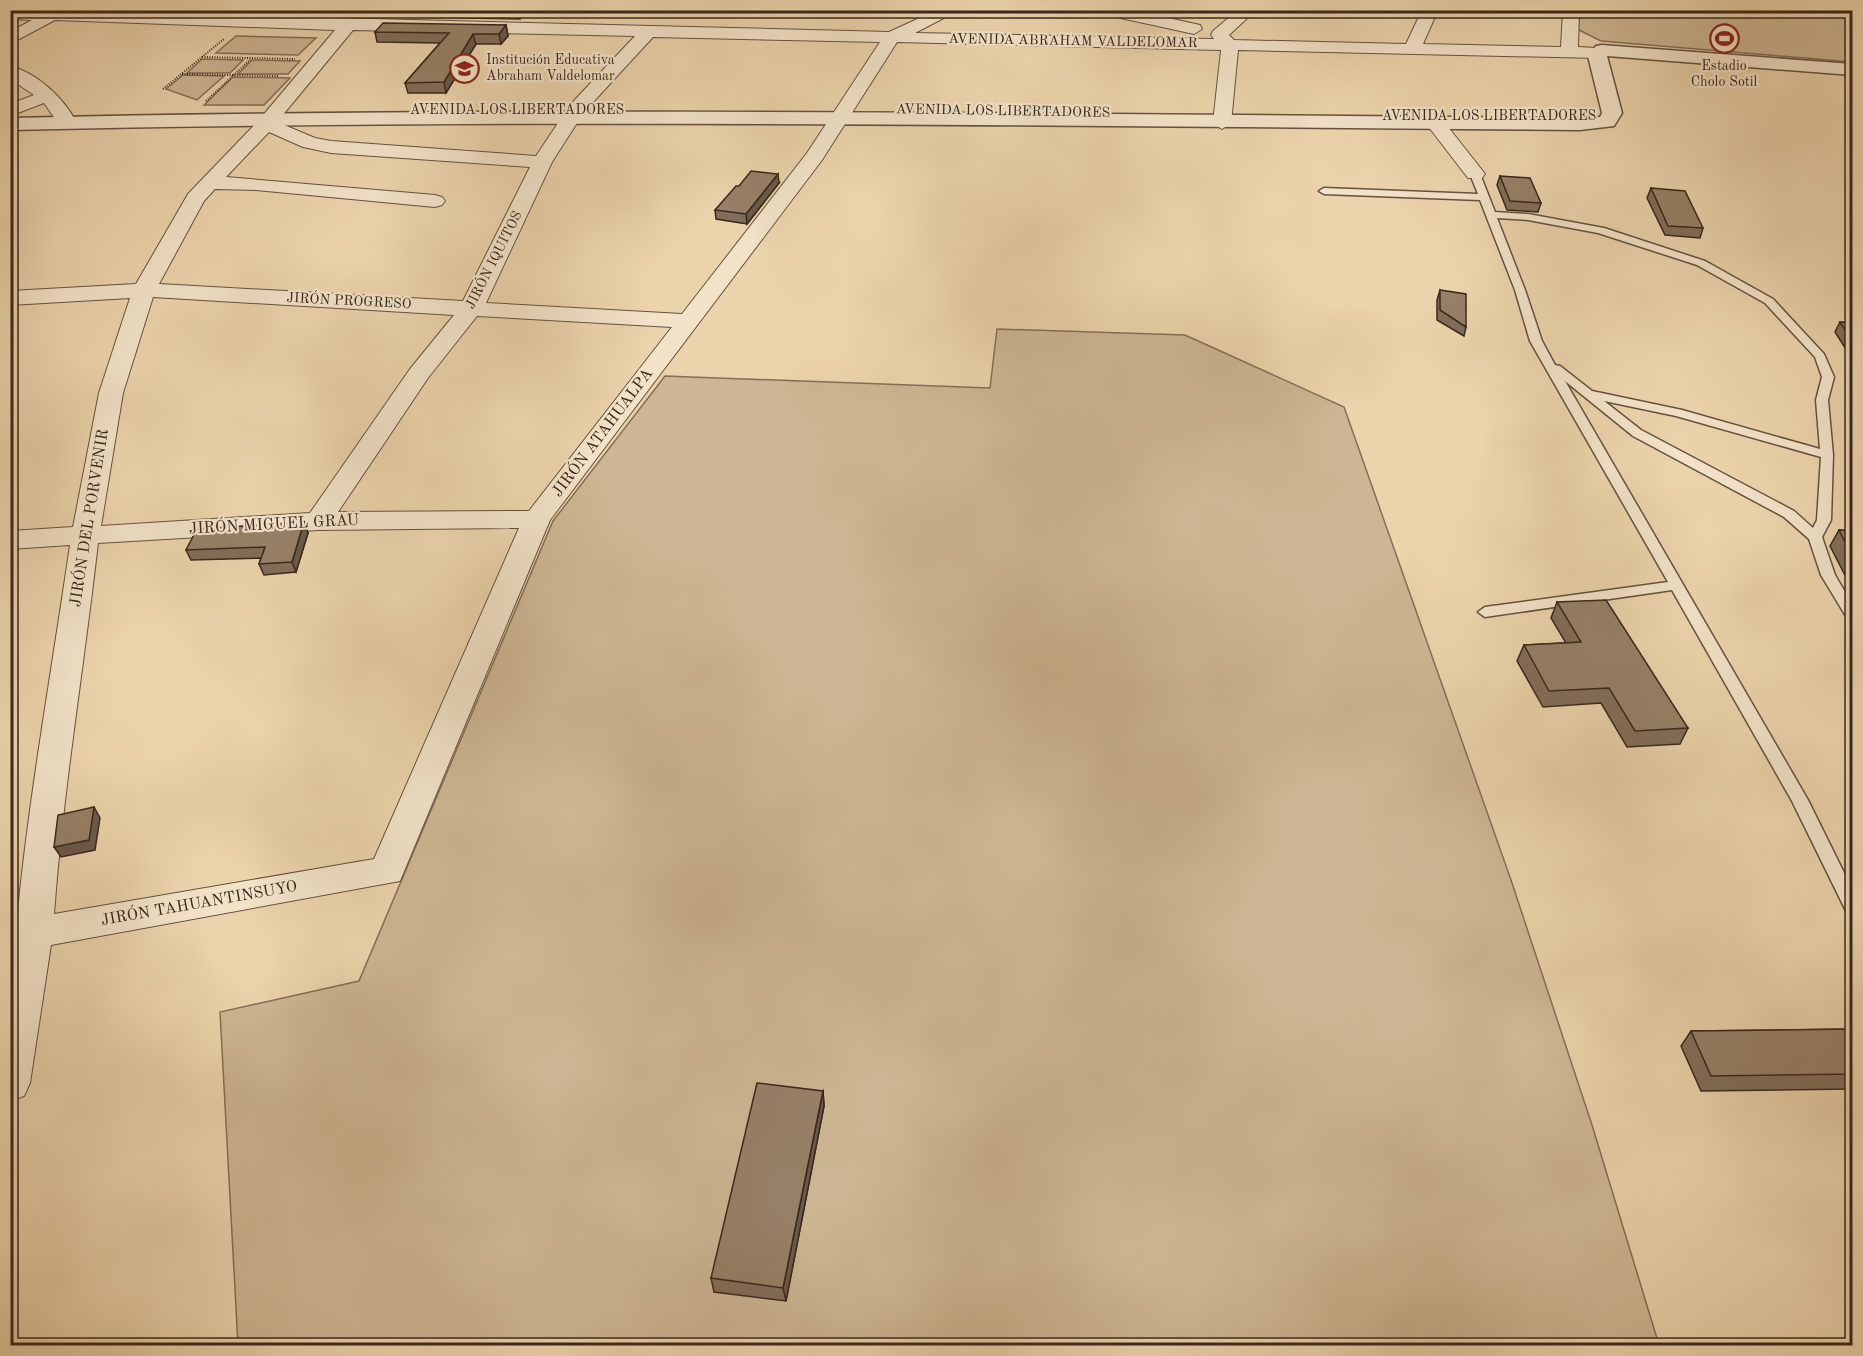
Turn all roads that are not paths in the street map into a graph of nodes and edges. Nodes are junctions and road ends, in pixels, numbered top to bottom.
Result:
1 (951, 10) edge
2 (1107, 10) edge
3 (1248, 10) edge
4 (1430, 10) edge
5 (1571, 10) edge
6 (56, 13) edge
7 (591, 13) dead end
8 (10, 14) edge
9 (346, 15) edge
10 (810, 20) dead end
11 (534, 27) junction
12 (650, 30) junction
13 (865, 36) junction
14 (892, 37) junction
15 (10, 39) edge
16 (1225, 40) junction
17 (1413, 48) junction
18 (1569, 52) junction
19 (1597, 53) junction
20 (1852, 70) edge
21 (10, 71) edge
22 (46, 96) junction
23 (10, 111) edge
24 (575, 113) junction
25 (842, 113) junction
26 (10, 118) edge
27 (66, 118) junction
28 (271, 118) junction
29 (1221, 118) junction
30 (1433, 121) junction
31 (10, 124) edge
32 (542, 162) junction
33 (1475, 174) joint
34 (208, 183) junction
35 (1324, 191) dead end
36 (1485, 196) junction
37 (435, 201) dead end
38 (1492, 215) junction
39 (144, 290) junction
40 (10, 298) edge
41 (472, 307) junction
42 (687, 321) junction
43 (1547, 360) junction
44 (1584, 393) junction
45 (1827, 455) junction
46 (537, 519) junction
47 (318, 521) junction
48 (85, 536) junction
49 (1815, 537) junction
50 (10, 540) edge
51 (1678, 585) junction
52 (1485, 612) dead end
53 (1852, 615) edge
54 (387, 871) joint
55 (1852, 906) edge
56 (22, 936) edge
57 (10, 1083) edge

1 - 14 street
2 - 16 street
3 - 16 street
4 - 17 street
5 - 18 street
6 - 8 street, AVENIDA ABRAHAM VALDELOMAR
6 - 9 street, AVENIDA ABRAHAM VALDELOMAR
6 - 15 street
7 - 11 street
9 - 11 street, AVENIDA ABRAHAM VALDELOMAR
9 - 28 street, JIRÓN DEL PORVENIR
10 - 13 street
11 - 12 street, AVENIDA ABRAHAM VALDELOMAR
12 - 13 street, AVENIDA ABRAHAM VALDELOMAR
12 - 24 street, JIRÓN IQUITOS
13 - 14 street, AVENIDA ABRAHAM VALDELOMAR
14 - 16 street, AVENIDA ABRAHAM VALDELOMAR
14 - 25 street, JIRÓN ATAHUALPA
16 - 17 street, AVENIDA ABRAHAM VALDELOMAR
16 - 29 street
17 - 18 street, AVENIDA ABRAHAM VALDELOMAR
18 - 19 street, AVENIDA ABRAHAM VALDELOMAR
19 - 20 street, AVENIDA ABRAHAM VALDELOMAR
19 - 30 street, AVENIDA LOS LIBERTADORES
21 - 22 street
22 - 23 street
22 - 27 street
24 - 25 street, AVENIDA LOS LIBERTADORES
24 - 28 street, AVENIDA LOS LIBERTADORES
24 - 32 street, JIRÓN IQUITOS
25 - 29 street, AVENIDA LOS LIBERTADORES
25 - 42 street, JIRÓN ATAHUALPA
26 - 27 street, AVENIDA LOS LIBERTADORES
27 - 28 street, AVENIDA LOS LIBERTADORES
27 - 28 street, AVENIDA LOS LIBERTADORES
27 - 31 street, AVENIDA LOS LIBERTADORES
28 - 32 street
28 - 34 street, JIRÓN DEL PORVENIR
29 - 30 street, AVENIDA LOS LIBERTADORES
30 - 33 street
32 - 41 street, JIRÓN IQUITOS
33 - 36 lane
34 - 37 street
34 - 39 street, JIRÓN DEL PORVENIR
35 - 36 lane
36 - 38 lane
38 - 43 lane
38 - 45 lane
39 - 40 street, JIRÓN PROGRESO
39 - 41 street, JIRÓN PROGRESO
39 - 48 street, JIRÓN DEL PORVENIR
41 - 42 street, JIRÓN PROGRESO
41 - 47 street, JIRÓN IQUITOS
42 - 46 street, JIRÓN ATAHUALPA
43 - 44 lane
43 - 51 lane
44 - 45 lane
44 - 49 lane
45 - 49 lane
46 - 47 street, JIRÓN MIGUEL GRAU
46 - 54 street, JIRÓN ATAHUALPA
47 - 48 street, JIRÓN MIGUEL GRAU
48 - 50 street, JIRÓN MIGUEL GRAU
48 - 56 street, JIRÓN DEL PORVENIR
49 - 53 lane
51 - 52 lane
51 - 55 lane
54 - 56 street, JIRÓN TAHUANTINSUYO
56 - 57 street, JIRÓN DEL PORVENIR

